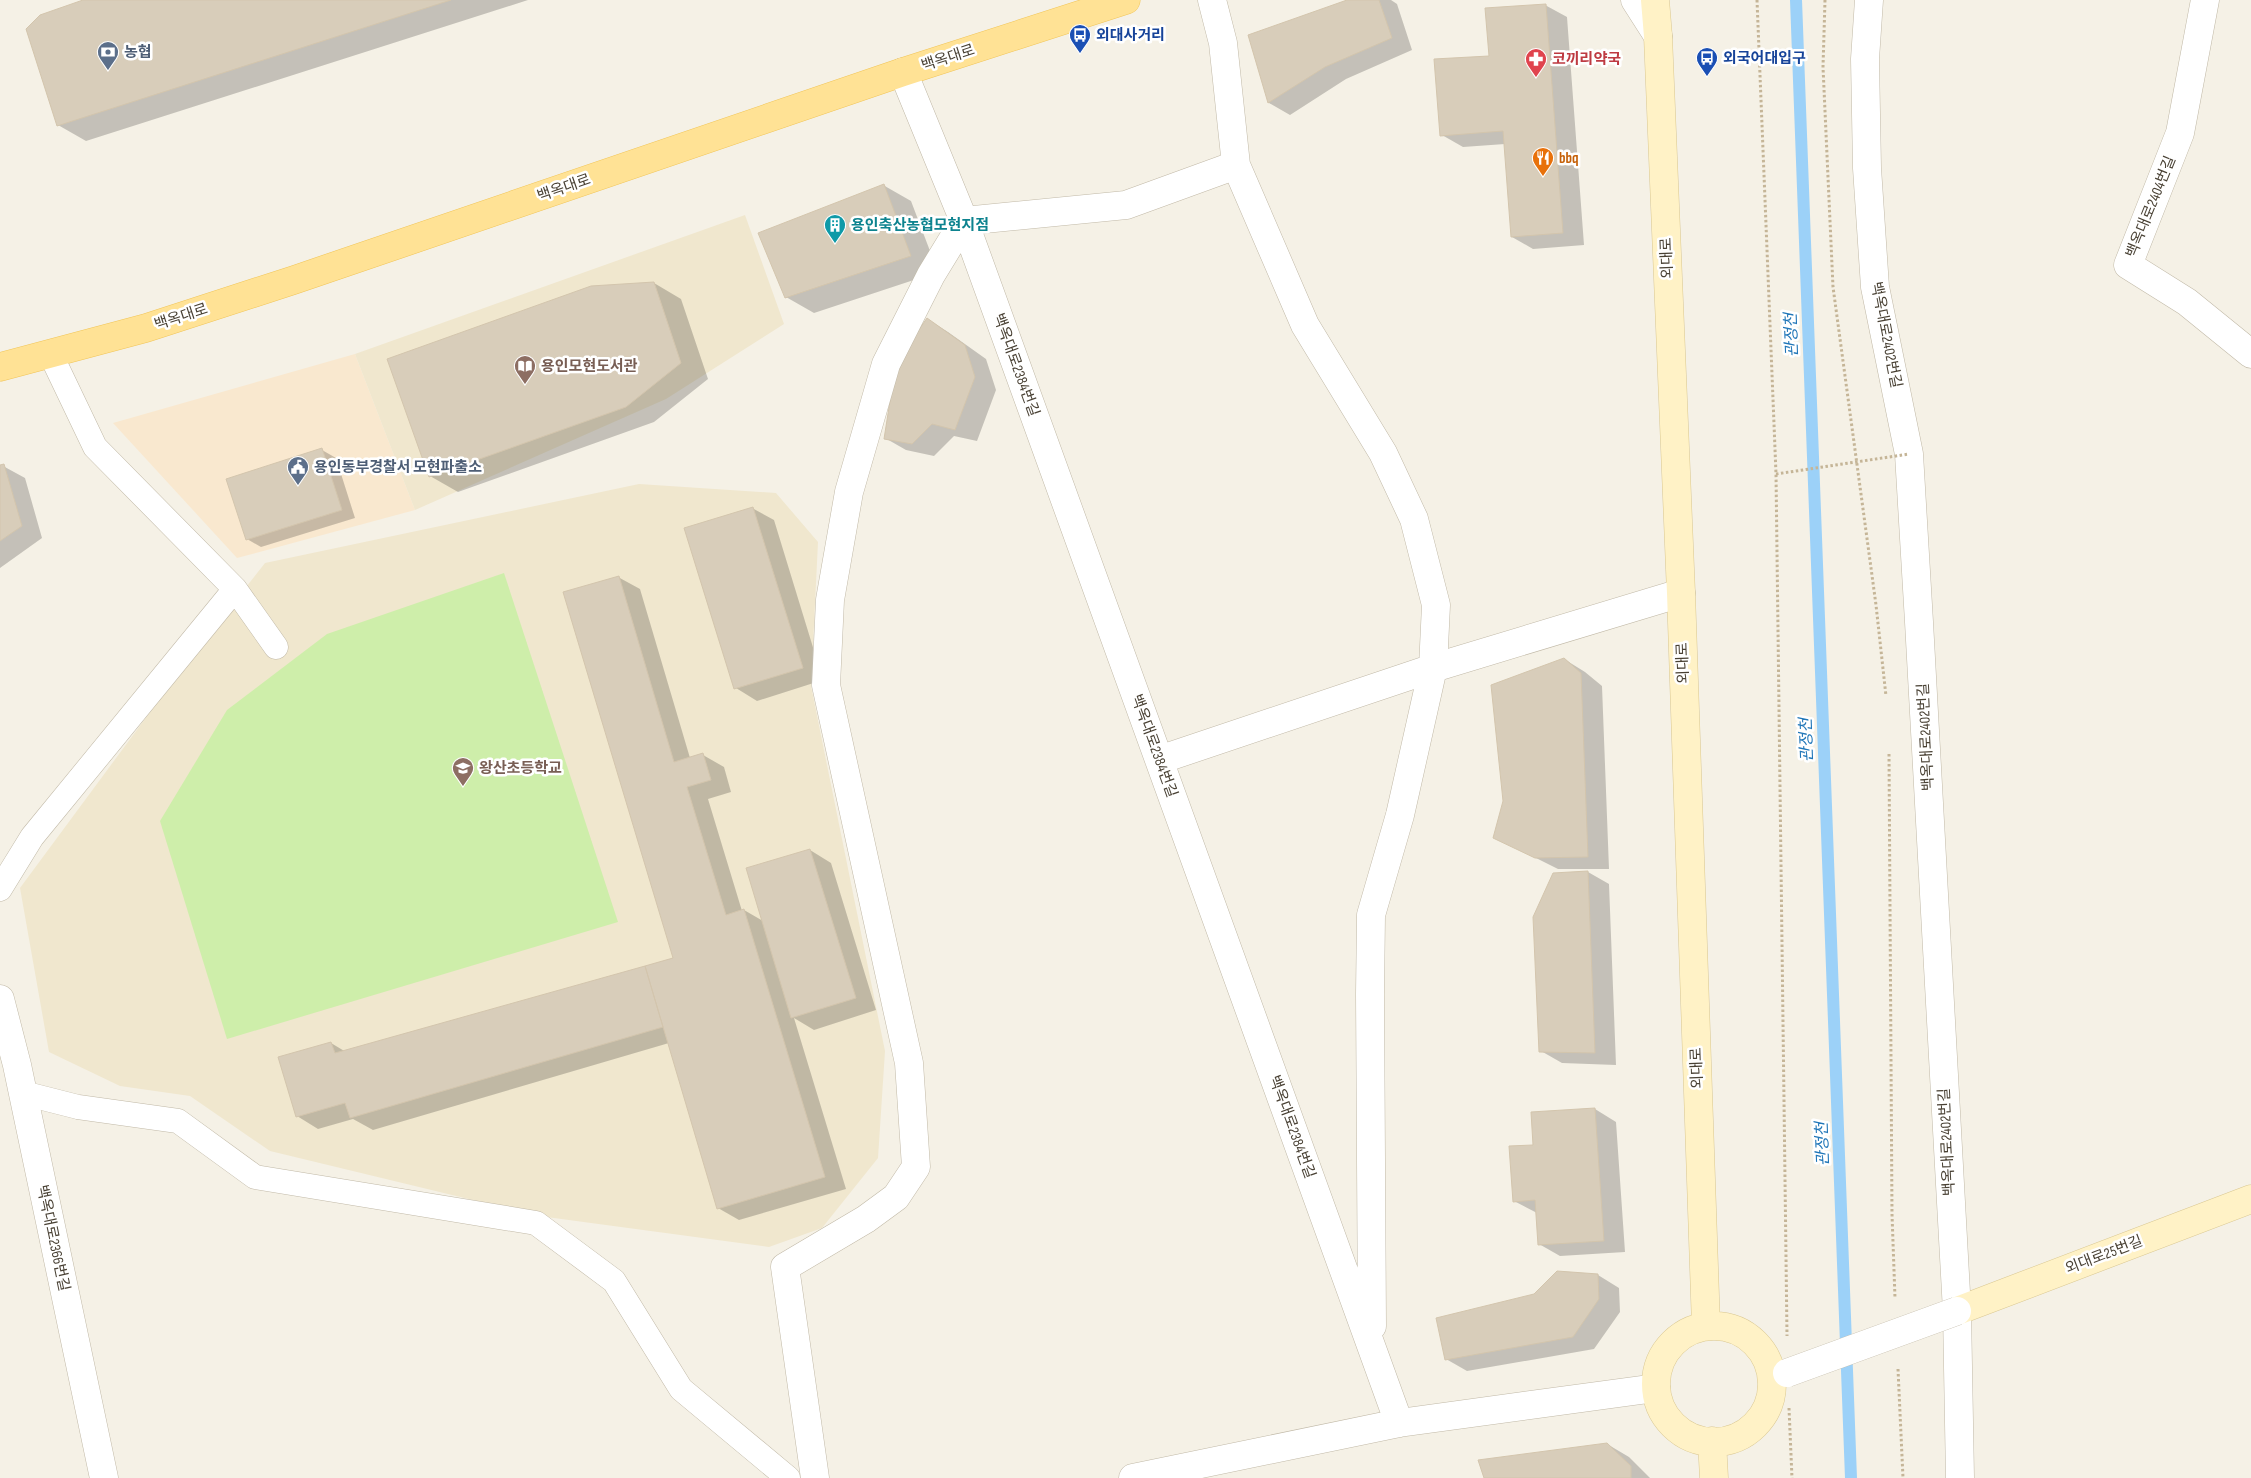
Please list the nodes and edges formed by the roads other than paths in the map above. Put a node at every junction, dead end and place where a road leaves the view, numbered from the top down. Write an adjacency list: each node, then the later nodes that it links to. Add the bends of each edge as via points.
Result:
1 (1126, 0): 8 (main road, 백옥대로)
2 (1212, 0): 9 (street, via 1223,43)
3 (1635, 0): 7 (street)
4 (1655, 0): 7 (street, 외대로)
5 (1869, 0): 24 (street, 백옥대로2402번길, via 1865,59 1867,158 1875,287 1909,454)
6 (2206, 0): 11 (street, 백옥대로2404번길, via 2180,133 2128,265 2188,302)
7 (1658, 36): 15 (street, 외대로)
8 (904, 72): 10 (street, 백옥대로2384번길); 12 (main road, 백옥대로, via 294,280)
9 (1236, 164): 10 (street, via 1126,205); 17 (street, via 1305,325 1384,453 1414,519 1436,606)
10 (964, 221): 18 (street, 백옥대로2384번길); 33 (street, via 931,275 886,364 849,492 830,600 826,685 909,1063 916,1167 896,1197 866,1219 785,1267)
11 (2251, 354)
12 (51, 355): 13 (main road, 백옥대로); 14 (lane, via 95,447)
13 (0, 367)
14 (234, 589): 16 (lane); 19 (lane, via 32,837)
15 (1681, 593): 17 (street); 25 (street, 외대로)
16 (276, 647)
17 (1432, 668): 18 (street); 26 (street, via 1400,815 1371,915)
18 (1159, 760): 26 (street, 백옥대로2384번길)
19 (0, 889)
20 (0, 999): 21 (street, 백옥대로2366번길)
21 (8, 1067): 22 (street, 백옥대로2366번길)
22 (23, 1094): 31 (street, 백옥대로2366번길); 32 (lane, via 78,1107 178,1121 255,1177 536,1222 614,1281 681,1389)
23 (2251, 1199): 24 (street, 외대로25번길)
24 (1957, 1311): 27 (street, bridge); 36 (street, 백옥대로2402번길)
25 (1706, 1326): 27 (street, via 1731,1328 1747,1336); 28 (street, via 1680,1336 1667,1349 1658,1365)
26 (1372, 1346): 29 (street, 백옥대로2384번길)
27 (1779, 1374): 30 (street, via 1769,1405 1758,1423 1742,1435 1723,1442)
28 (1656, 1388): 29 (street); 30 (street, via 1659,1403 1669,1420 1684,1434)
29 (1399, 1423): 34 (street)
30 (1712, 1441): 35 (street)
31 (104, 1478)
32 (788, 1478)
33 (815, 1478)
34 (1134, 1478)
35 (1714, 1478)
36 (1960, 1478)

